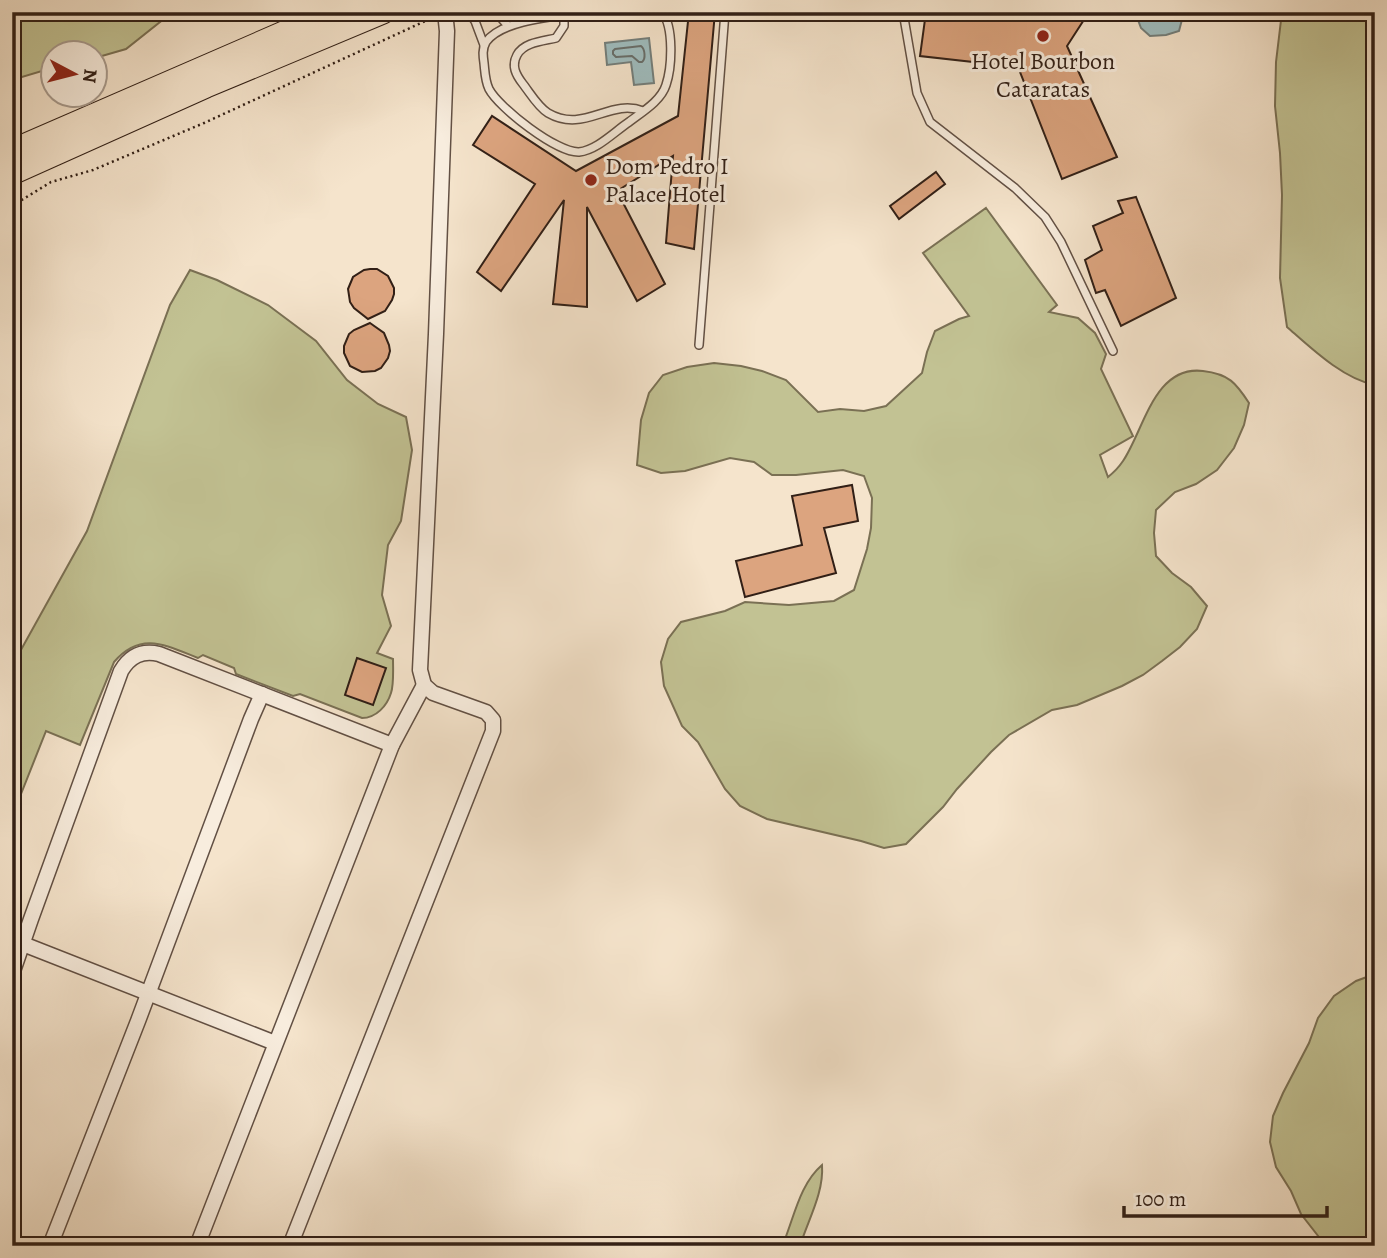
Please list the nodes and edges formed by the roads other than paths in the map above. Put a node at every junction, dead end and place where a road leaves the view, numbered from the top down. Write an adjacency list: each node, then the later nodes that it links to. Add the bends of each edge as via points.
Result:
1 (332, 12): 14 (main road)
2 (383, 12): 15 (main road)
3 (468, 12): 12 (lane)
4 (496, 12): 11 (lane)
5 (586, 12): 9 (lane)
6 (662, 12): 13 (lane, via 669,24 667,82 658,99)
7 (725, 12): 16 (lane)
8 (903, 12): 17 (lane, via 918,93 930,122 1045,217)
9 (564, 15): 11 (lane); 13 (lane, via 564,26 556,38 527,46 515,62 515,74 546,112 579,120 619,108)
10 (445, 16): 18 (street, via 420,654)
11 (508, 26): 12 (lane)
12 (484, 45): 13 (lane, via 487,83 494,96 507,111 561,148 573,152 591,149)
13 (643, 111)
14 (12, 151)
15 (12, 173)
16 (699, 345)
17 (1113, 351)
18 (424, 685): 20 (street); 27 (street, via 433,693 486,712 493,720 493,731)
19 (262, 694): 20 (street); 21 (street, via 159,654 144,653 130,659 121,671); 23 (street)
20 (392, 745): 24 (street)
21 (23, 944): 22 (street); 23 (street)
22 (12, 974)
23 (149, 993): 24 (street); 25 (street)
24 (275, 1042): 26 (street)
25 (50, 1246)
26 (197, 1246)
27 (290, 1246)

